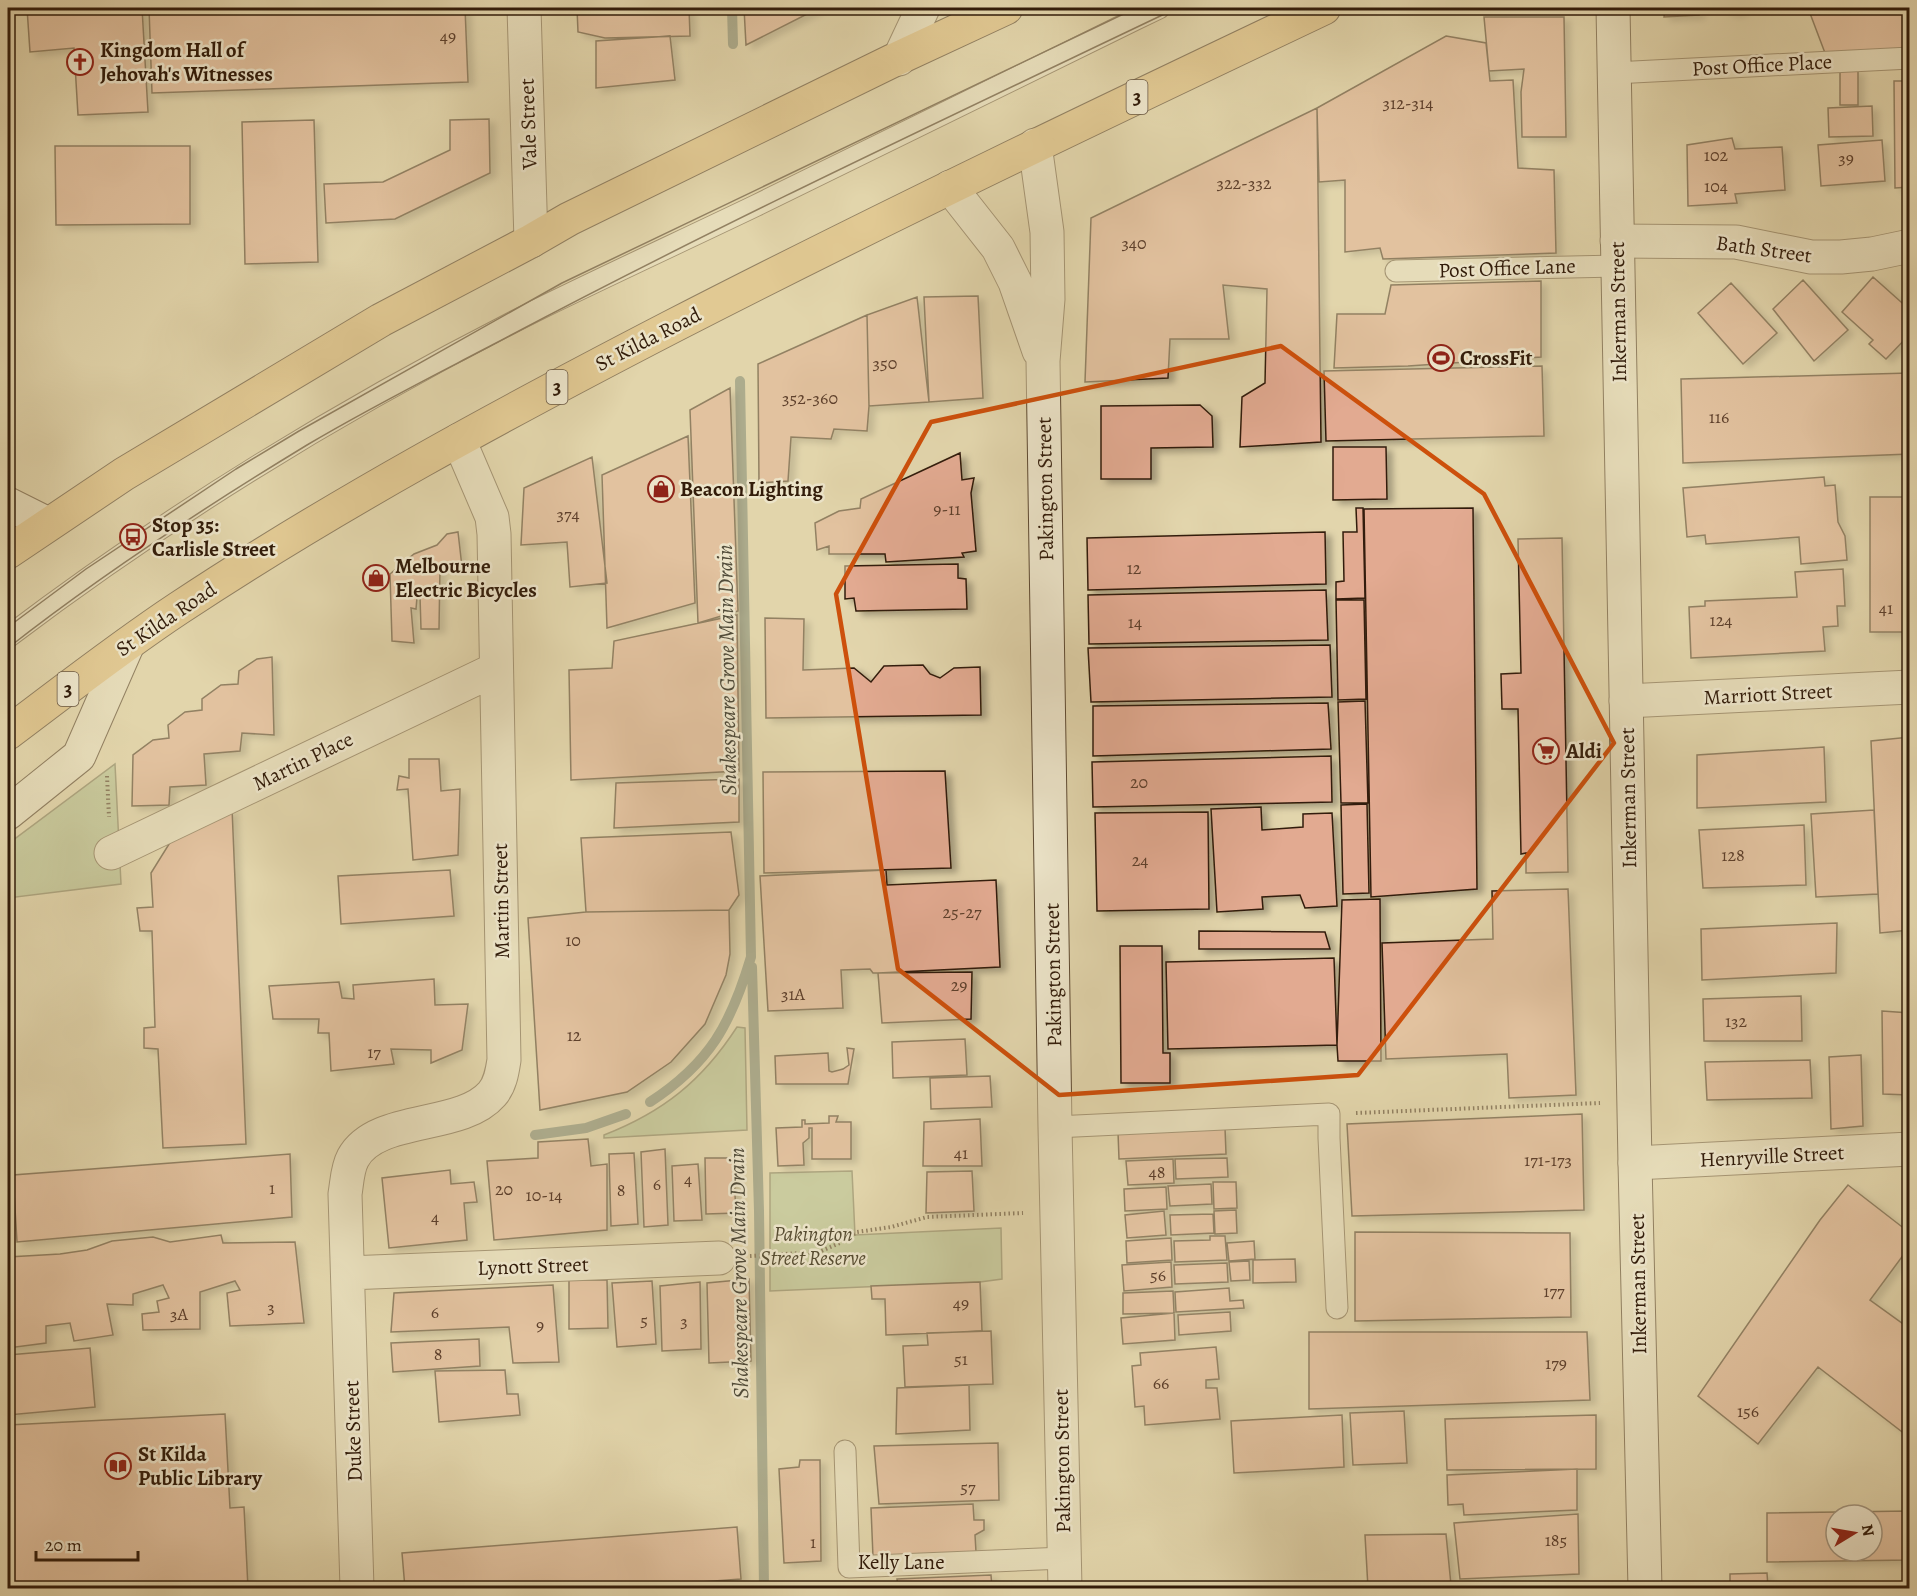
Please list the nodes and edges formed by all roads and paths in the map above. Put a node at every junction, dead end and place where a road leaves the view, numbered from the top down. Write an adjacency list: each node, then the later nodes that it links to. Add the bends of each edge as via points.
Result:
1 (524, 8): 12 (street, Vale Street)
2 (922, 8): 8 (street)
3 (1006, 8): 8 (highway)
4 (1159, 8): 21 (lane, via 534,312 392,388 174,518)
5 (1324, 8): 10 (highway, St Kilda Road / 3)
6 (1613, 8): 9 (street, Inkerman Street)
7 (1910, 58): 9 (lane, Post Office Place)
8 (899, 59): 12 (highway)
9 (1614, 73): 14 (street, Inkerman Street)
10 (1035, 145): 11 (highway, St Kilda Road / 3); 16 (street, Pakington Street, via 1047,232 1048,299)
11 (950, 187): 16 (street, Pakington Street, via 998,248 1015,282); 17 (highway, St Kilda Road / 3, via 727,298)
12 (531, 241): 19 (highway, via 381,320 124,474)
13 (1910, 246): 14 (street, Bath Street, via 1841,257 1811,257 1736,242)
14 (1617, 253): 15 (lane, Post Office Lane); 25 (street, Inkerman Street)
15 (1396, 272)
16 (1043, 361): 32 (street, Pakington Street)
17 (459, 440): 22 (highway, St Kilda Road / 3, via 278,544); 23 (street, Martin Street, via 492,517)
18 (8, 504): 19 (street)
19 (48, 525): 20 (highway)
20 (8, 552)
21 (8, 637)
22 (128, 644): 26 (highway, St Kilda Road / 3); 28 (street, via 79,756)
23 (496, 669): 29 (street, Martin Place); 37 (street, Martin Street, via 504,1060 501,1079 491,1095 462,1112 379,1135 364,1144 352,1159 345,1194)
24 (1910, 687): 25 (street, Marriott Street)
25 (1626, 702): 30 (street, Inkerman Street)
26 (8, 733)
27 (107, 767): 29 (path)
28 (8, 813)
29 (111, 853)
30 (1634, 1102): 31 (path); 34 (street, Inkerman Street)
31 (1329, 1114): 32 (lane); 38 (lane)
32 (1055, 1127): 35 (street, Pakington Street)
33 (1910, 1149): 34 (street, Henryville Street)
34 (1635, 1162): 42 (street, Inkerman Street)
35 (1057, 1212): 36 (path, via 927,1217 856,1232 819,1252); 40 (street, Pakington Street)
36 (730, 1257): 37 (street, Lynott Street)
37 (348, 1273): 41 (street, Duke Street)
38 (1338, 1308)
39 (845, 1451): 40 (lane, Kelly Lane, via 849,1567)
40 (1065, 1573)
41 (357, 1588)
42 (1645, 1588)

